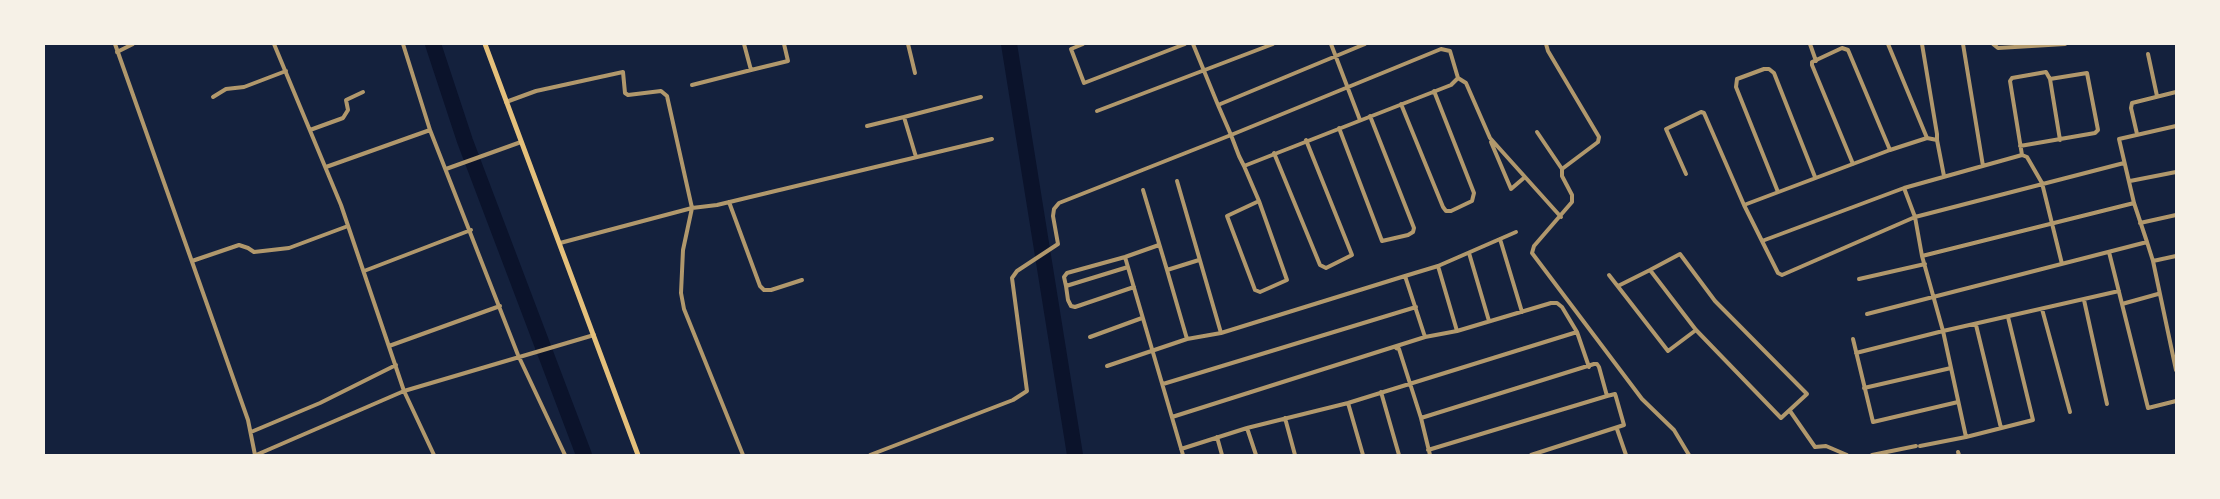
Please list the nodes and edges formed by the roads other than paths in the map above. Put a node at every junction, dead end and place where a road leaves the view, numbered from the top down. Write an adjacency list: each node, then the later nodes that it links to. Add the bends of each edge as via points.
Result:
1 (115, 44): 23 (street)
2 (133, 44): 23 (street)
3 (274, 44): 29 (street)
4 (403, 44): 52 (street)
5 (485, 44): 41 (main road)
6 (744, 44): 27 (street)
7 (784, 44): 27 (street, via 788,61)
8 (908, 44): 30 (street)
9 (1083, 44): 10 (street, via 1071,49 1084,83)
10 (1185, 44)
11 (1193, 44): 28 (street)
12 (1273, 44): 28 (street)
13 (1331, 44): 25 (street)
14 (1365, 44): 25 (street)
15 (1546, 44): 74 (street, via 1600,138)
16 (1810, 44): 26 (street)
17 (1888, 44): 58 (street)
18 (1922, 44): 60 (street)
19 (1962, 44): 71 (street)
20 (1993, 44): 21 (street, via 1998,48)
21 (2029, 44): 22 (street)
22 (2065, 44)
23 (117, 52): 110 (street)
24 (2148, 54): 38 (street)
25 (1336, 56): 34 (street); 43 (street)
26 (1816, 60): 64 (street, via 1842,48 1848,50); 69 (street, via 1812,65)
27 (750, 70): 33 (street)
28 (1204, 70): 43 (street); 44 (street)
29 (286, 71): 39 (street, via 244,87 226,89); 51 (street)
30 (915, 73)
31 (1458, 78): 34 (street, via 1450,51 1441,49); 35 (street, via 1451,85); 57 (street, via 1466,82)
32 (2050, 79): 61 (street); 61 (street, via 2087,73 2098,130); 63 (street, via 2046,72 2010,81)
33 (692, 85)
34 (1349, 87): 47 (street); 55 (street)
35 (1434, 91): 42 (street); 42 (street, via 1474,193 1472,201 1451,211 1443,207)
36 (363, 92): 51 (street, via 346,100 346,116)
37 (2176, 92): 38 (street)
38 (2157, 96): 54 (street, via 2134,101 2131,105)
39 (213, 97)
40 (981, 97): 46 (street)
41 (506, 102): 62 (main road); 90 (street, via 536,91 623,72 625,93 628,95 665,93)
42 (1401, 104): 45 (street)
43 (1218, 105): 55 (street)
44 (1096, 111)
45 (1370, 116): 47 (street); 50 (street, via 1414,228 1408,235 1382,241)
46 (904, 117): 48 (street); 67 (street)
47 (1360, 120): 50 (street)
48 (868, 126)
49 (2176, 126): 54 (street)
50 (1339, 128): 59 (street)
51 (310, 130): 72 (street)
52 (430, 130): 72 (street); 73 (street)
53 (1537, 132): 74 (street)
54 (2137, 134): 68 (street, via 2119,139)
55 (1231, 135): 70 (street); 188 (street, via 1059,203 1054,209 1056,246 1017,271 1012,278 1027,391 1013,400)
56 (992, 138): 67 (street)
57 (1490, 138): 78 (street); 78 (street, via 1511,189)
58 (1927, 138): 60 (street); 64 (street)
59 (1306, 140): 65 (street); 65 (street, via 1352,255 1326,268 1320,265)
60 (1937, 140): 77 (street)
61 (2060, 140): 63 (street)
62 (521, 142): 73 (street); 102 (main road)
63 (2020, 146): 66 (street)
64 (1890, 150): 69 (street)
65 (1274, 153): 70 (street)
66 (2022, 155): 71 (street); 82 (street, via 2027,157)
67 (916, 157): 87 (street)
68 (2124, 163): 81 (street); 82 (street)
69 (1852, 164): 79 (street)
70 (1244, 166): 86 (street)
71 (1983, 166): 77 (street)
72 (326, 167): 96 (street)
73 (446, 169): 97 (street)
74 (1562, 169): 92 (street, via 1573,199)
75 (2176, 172): 81 (street)
76 (1686, 174): 89 (street, via 1666,128 1701,112)
77 (1944, 176): 83 (street)
78 (1525, 177): 92 (street)
79 (1815, 177): 85 (street); 85 (street, via 1774,73 1764,69 1737,79 1736,87)
80 (1177, 181): 109 (street)
81 (2130, 181): 88 (street)
82 (2042, 183): 93 (street); 95 (street)
83 (1904, 188): 93 (street); 100 (street)
84 (1143, 190): 103 (street)
85 (1778, 192): 89 (street)
86 (1259, 201): 86 (street, via 1287,280 1260,292 1256,290 1227,216)
87 (729, 202): 90 (street); 122 (street, via 760,286 771,290)
88 (2134, 203): 94 (street); 95 (street)
89 (1744, 205): 100 (street)
90 (692, 208): 102 (street); 187 (street, via 683,250 681,292 684,309)
91 (2176, 215): 94 (street)
92 (1561, 217): 197 (street, via 1534,246 1533,256 1642,399 1674,430)
93 (1915, 217): 100 (street, via 1782,275); 106 (street)
94 (2140, 223): 101 (street)
95 (2053, 224): 106 (street); 113 (street)
96 (348, 226): 110 (street, via 290,248 254,252 239,245); 118 (street)
97 (471, 230): 118 (street); 131 (street)
98 (1516, 232): 99 (street)
99 (1500, 238): 105 (street); 134 (street)
100 (1762, 241)
101 (2147, 242): 104 (street); 111 (street)
102 (560, 243): 145 (main road)
103 (1159, 245): 108 (street); 116 (street)
104 (2109, 252): 113 (street); 126 (street)
105 (1470, 253): 114 (street); 138 (street)
106 (1922, 256): 112 (street)
107 (2176, 256): 111 (street)
108 (1125, 257): 115 (street); 123 (street, via 1067,273 1064,277)
109 (1199, 260): 116 (street); 144 (street)
110 (192, 261): 178 (street)
111 (2153, 261): 127 (street)
112 (1924, 264): 121 (street); 128 (street)
113 (2062, 264): 128 (street)
114 (1438, 266): 120 (street); 141 (street)
115 (1128, 267): 123 (street); 125 (street)
116 (1167, 270): 148 (street)
117 (1650, 270): 124 (street); 140 (street); 170 (street, via 1680,254 1715,301 1807,394)
118 (364, 271): 150 (street)
119 (1609, 275): 124 (street)
120 (1406, 276): 132 (street); 144 (street)
121 (1859, 279)
122 (802, 280)
123 (1066, 286): 125 (street, via 1071,306)
124 (1618, 286): 140 (street, via 1668,351)
125 (1134, 288): 137 (street)
126 (2119, 291): 129 (street); 130 (street)
127 (2158, 294): 130 (street); 159 (street)
128 (1933, 297): 135 (street); 142 (street)
129 (2084, 300): 133 (street); 169 (street)
130 (2122, 304): 166 (street, via 2148,408)
131 (500, 306): 150 (street); 154 (street)
132 (1416, 307): 147 (street); 160 (street)
133 (2042, 309): 136 (street); 171 (street)
134 (1522, 312): 138 (street); 143 (street, via 1557,303)
135 (1867, 314)
136 (2008, 317): 139 (street); 176 (street, via 2033,420)
137 (1142, 318): 146 (street); 152 (street)
138 (1489, 321): 141 (street)
139 (1976, 325): 142 (street); 176 (street)
140 (1696, 330): 170 (street, via 1781,418)
141 (1457, 331): 147 (street)
142 (1943, 331): 153 (street); 158 (street)
143 (1578, 332): 157 (street); 161 (street)
144 (1221, 333): 148 (street)
145 (594, 334): 154 (street); 186 (main road)
146 (1090, 337)
147 (1425, 337): 151 (street)
148 (1187, 339): 152 (street)
149 (1852, 339): 153 (street)
150 (388, 346): 155 (street)
151 (1396, 348): 161 (street); 172 (street)
152 (1151, 350): 156 (street); 160 (street)
153 (1856, 353): 162 (street)
154 (518, 355): 163 (street); 185 (street)
155 (396, 365): 163 (street); 178 (street, via 320,403)
156 (1107, 366)
157 (1589, 367): 165 (street, via 1597,364); 174 (street)
158 (1951, 368): 162 (street); 167 (street)
159 (2176, 370)
160 (1163, 384): 172 (street)
161 (1410, 384): 164 (street); 174 (street)
162 (1864, 388): 167 (street, via 1872,422)
163 (404, 391): 183 (street); 184 (street)
164 (1381, 392): 168 (street); 194 (street)
165 (1607, 396): 177 (street, via 1616,396 1624,419 1624,425); 182 (street)
166 (2176, 401)
167 (1958, 402): 180 (street)
168 (1348, 404): 173 (street); 193 (street)
169 (2107, 404)
170 (1790, 411): 198 (street, via 1815,447 1826,446)
171 (2070, 412)
172 (1172, 417): 181 (street)
173 (1285, 418): 175 (street); 192 (street)
174 (1421, 418): 182 (street)
175 (1248, 428): 179 (street); 191 (street)
176 (2001, 428): 180 (street)
177 (1617, 429): 195 (street); 196 (street)
178 (251, 432): 183 (street)
179 (1217, 437): 181 (street); 190 (street)
180 (1966, 437): 199 (street)
181 (1181, 449): 189 (street)
182 (1428, 454)
183 (256, 455)
184 (434, 455)
185 (565, 455)
186 (638, 455)
187 (743, 455)
188 (870, 455)
189 (1183, 455)
190 (1222, 455)
191 (1256, 455)
192 (1295, 455)
193 (1363, 455)
194 (1399, 455)
195 (1531, 455)
196 (1626, 455)
197 (1689, 455)
198 (1847, 455)
199 (1872, 455)

